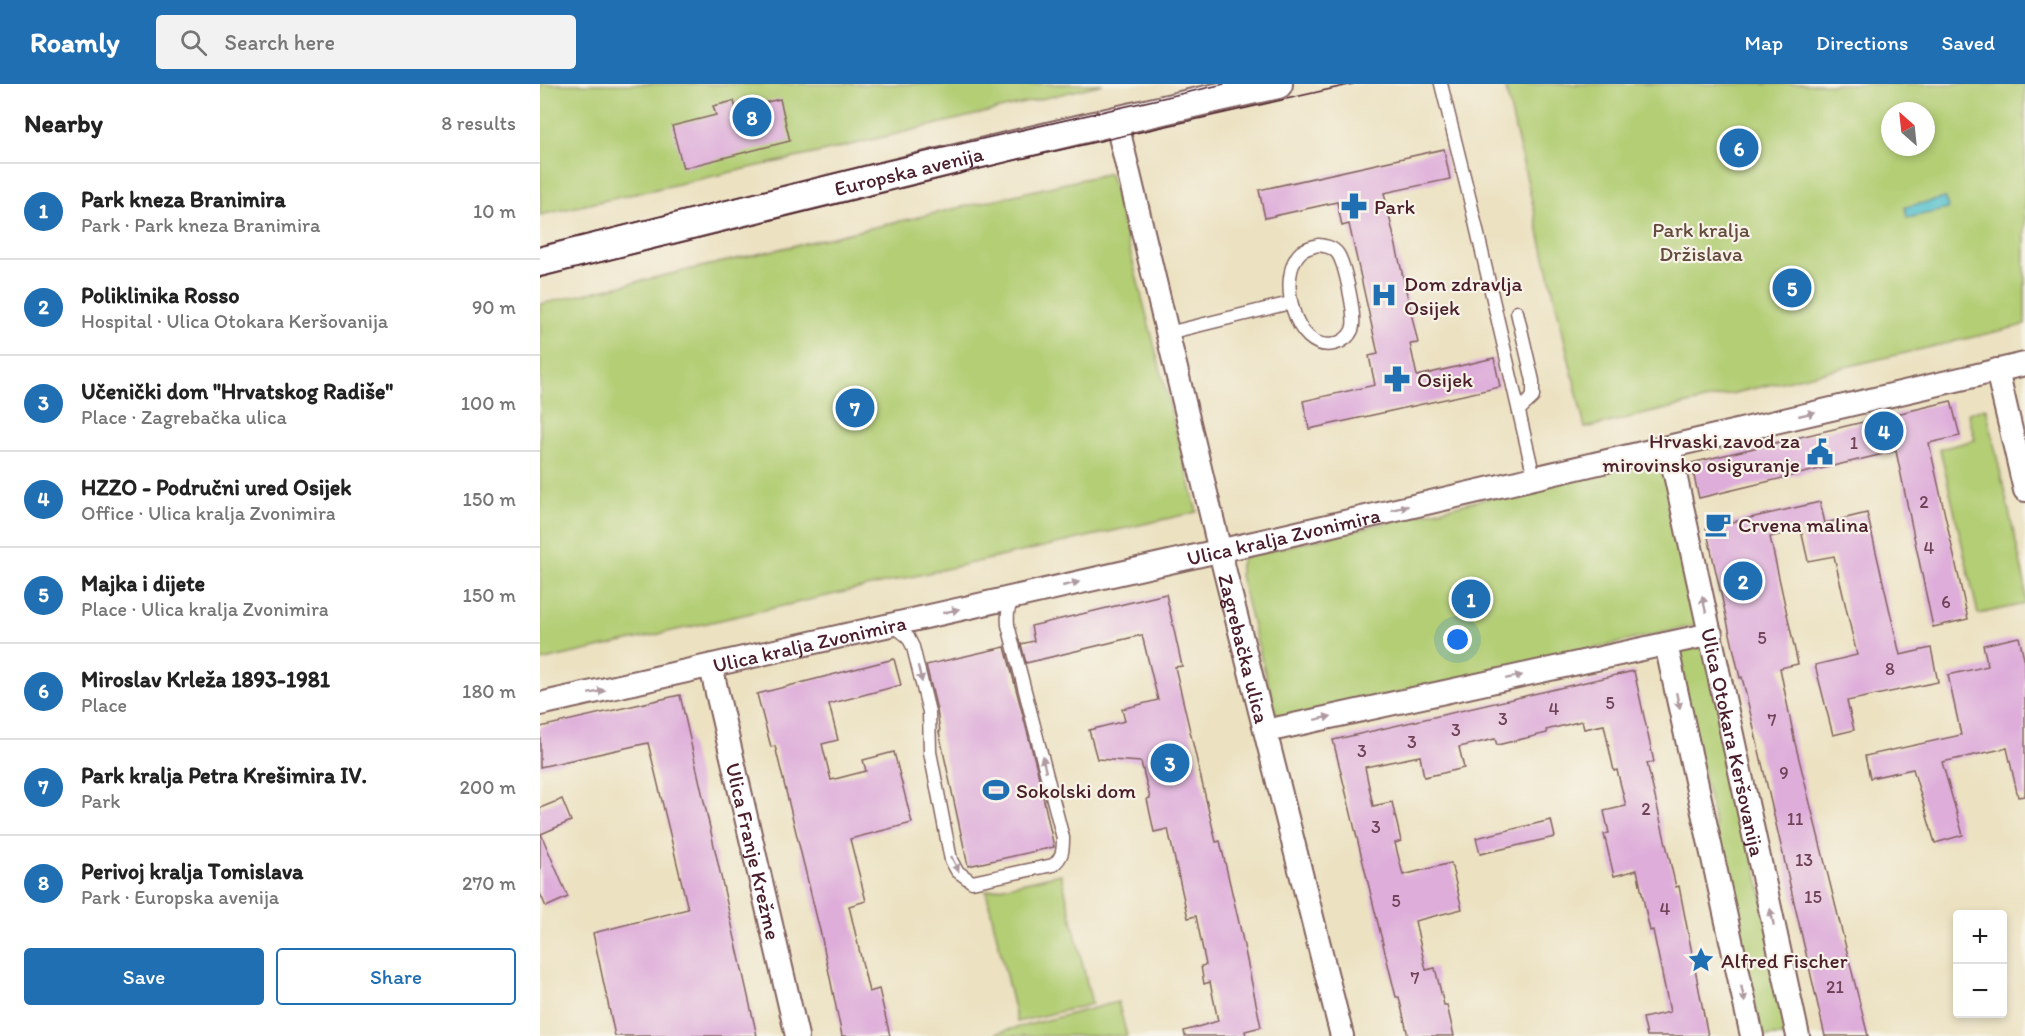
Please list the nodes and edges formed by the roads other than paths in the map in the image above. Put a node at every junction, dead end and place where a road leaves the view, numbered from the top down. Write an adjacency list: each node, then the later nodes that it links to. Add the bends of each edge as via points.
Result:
1 (1278, 84): 3 (street, Europska avenija)
2 (1441, 84): 10 (lane)
3 (1116, 120): 4 (street, Europska avenija); 7 (street, Zagrebačka ulica)
4 (540, 262)
5 (1290, 303): 5 (lane, via 1306,334 1324,345 1345,339 1353,329 1354,316 1342,264 1329,246 1308,248 1296,259); 7 (lane)
6 (1517, 312): 10 (lane, via 1533,381 1533,397)
7 (1168, 333): 14 (street, Zagrebačka ulica)
8 (2025, 364): 9 (street, Ulica kralja Zvonimira)
9 (1997, 370): 11 (street, Ulica kralja Zvonimira, one-way to 9); 13 (street)
10 (1519, 411): 12 (lane)
11 (1669, 447): 12 (street, Ulica kralja Zvonimira); 17 (street, Ulica Otokara Keršovanija, one-way to 11)
12 (1534, 477): 14 (street, Ulica kralja Zvonimira, one-way to 12)
13 (2025, 490)
14 (1220, 550): 15 (street, Ulica kralja Zvonimira, one-way to 14); 21 (street, Zagrebačka ulica)
15 (1014, 597): 16 (street, Ulica kralja Zvonimira, one-way to 15); 16 (lane, one-way to 15, via 908,637 913,647 929,712 930,752 949,850 957,872 972,882 1053,865 1063,850 1063,838 1008,625 1007,613)
16 (892, 625): 19 (street, Ulica kralja Zvonimira)
17 (1711, 634): 18 (street); 25 (street, Ulica Otokara Keršovanija, one-way to 17)
18 (1666, 644): 21 (street, one-way to 18); 24 (street, one-way to 24)
19 (711, 667): 20 (street, Ulica kralja Zvonimira, one-way to 19); 22 (street, Ulica Franje Krežme)
20 (540, 704)
21 (1266, 731): 23 (street, Zagrebačka ulica)
22 (797, 1036)
23 (1342, 1036)
24 (1752, 1036)
25 (1798, 1036)

